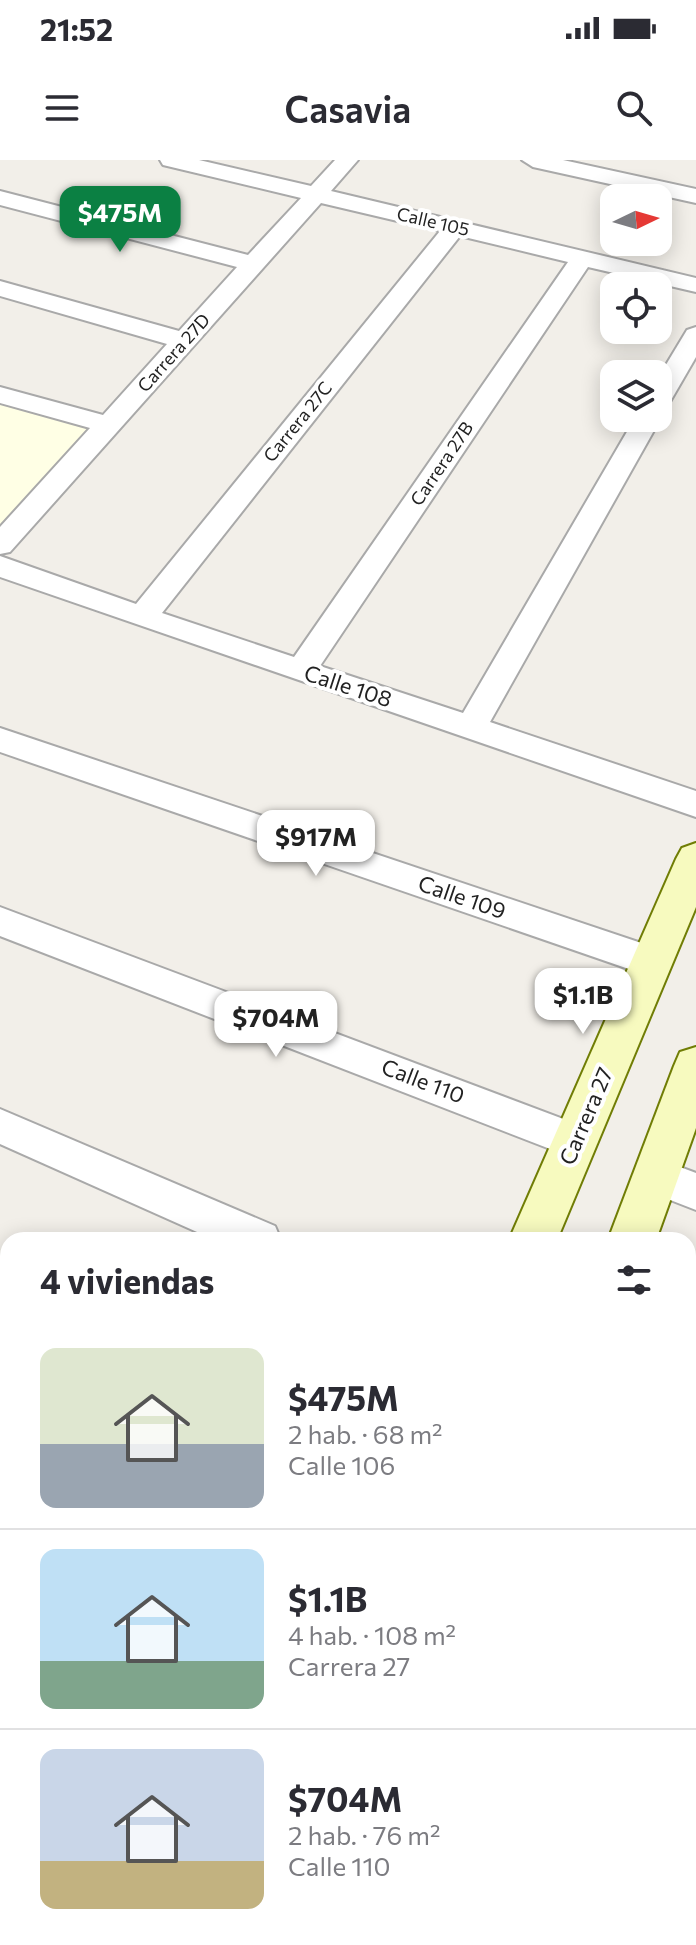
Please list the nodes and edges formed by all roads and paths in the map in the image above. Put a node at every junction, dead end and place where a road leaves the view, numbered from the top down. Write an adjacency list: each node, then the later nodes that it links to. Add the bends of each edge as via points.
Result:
1 (171, 160): 6 (street, Calle 105)
2 (347, 160): 6 (street, Carrera 27D)
3 (533, 160): 5 (street)
4 (649, 160): 5 (street)
5 (632, 182): 7 (street)
6 (317, 195): 9 (street, Calle 105); 11 (street, Carrera 27D)
7 (696, 196)
8 (0, 198): 11 (street)
9 (455, 227): 10 (street, Calle 105); 22 (street, Carrera 27C)
10 (582, 258): 12 (street, Calle 105); 23 (street, Carrera 27B)
11 (253, 264): 15 (street, Carrera 27D)
12 (696, 285)
13 (0, 288): 15 (street)
14 (696, 335): 16 (street)
15 (185, 341): 18 (street, Carrera 27D)
16 (672, 377)
17 (0, 395): 18 (street)
18 (110, 425): 20 (street, Carrera 27D)
19 (640, 432): 24 (street)
20 (0, 545)
21 (0, 566): 22 (street, Calle 108)
22 (142, 617): 23 (street, Calle 108)
23 (301, 670): 24 (street, Calle 108)
24 (472, 726): 26 (street, Calle 108)
25 (0, 740): 29 (street, Calle 109)
26 (696, 804)
27 (696, 859): 29 (main road, Carrera 27)
28 (0, 921): 32 (street, Calle 110)
29 (652, 962): 32 (main road, Carrera 27)
30 (696, 1066): 33 (main road)
31 (0, 1126): 34 (street)
32 (576, 1141): 35 (main road, Carrera 27)
33 (676, 1184): 36 (main road)
34 (242, 1232)
35 (536, 1232)
36 (638, 1232)

